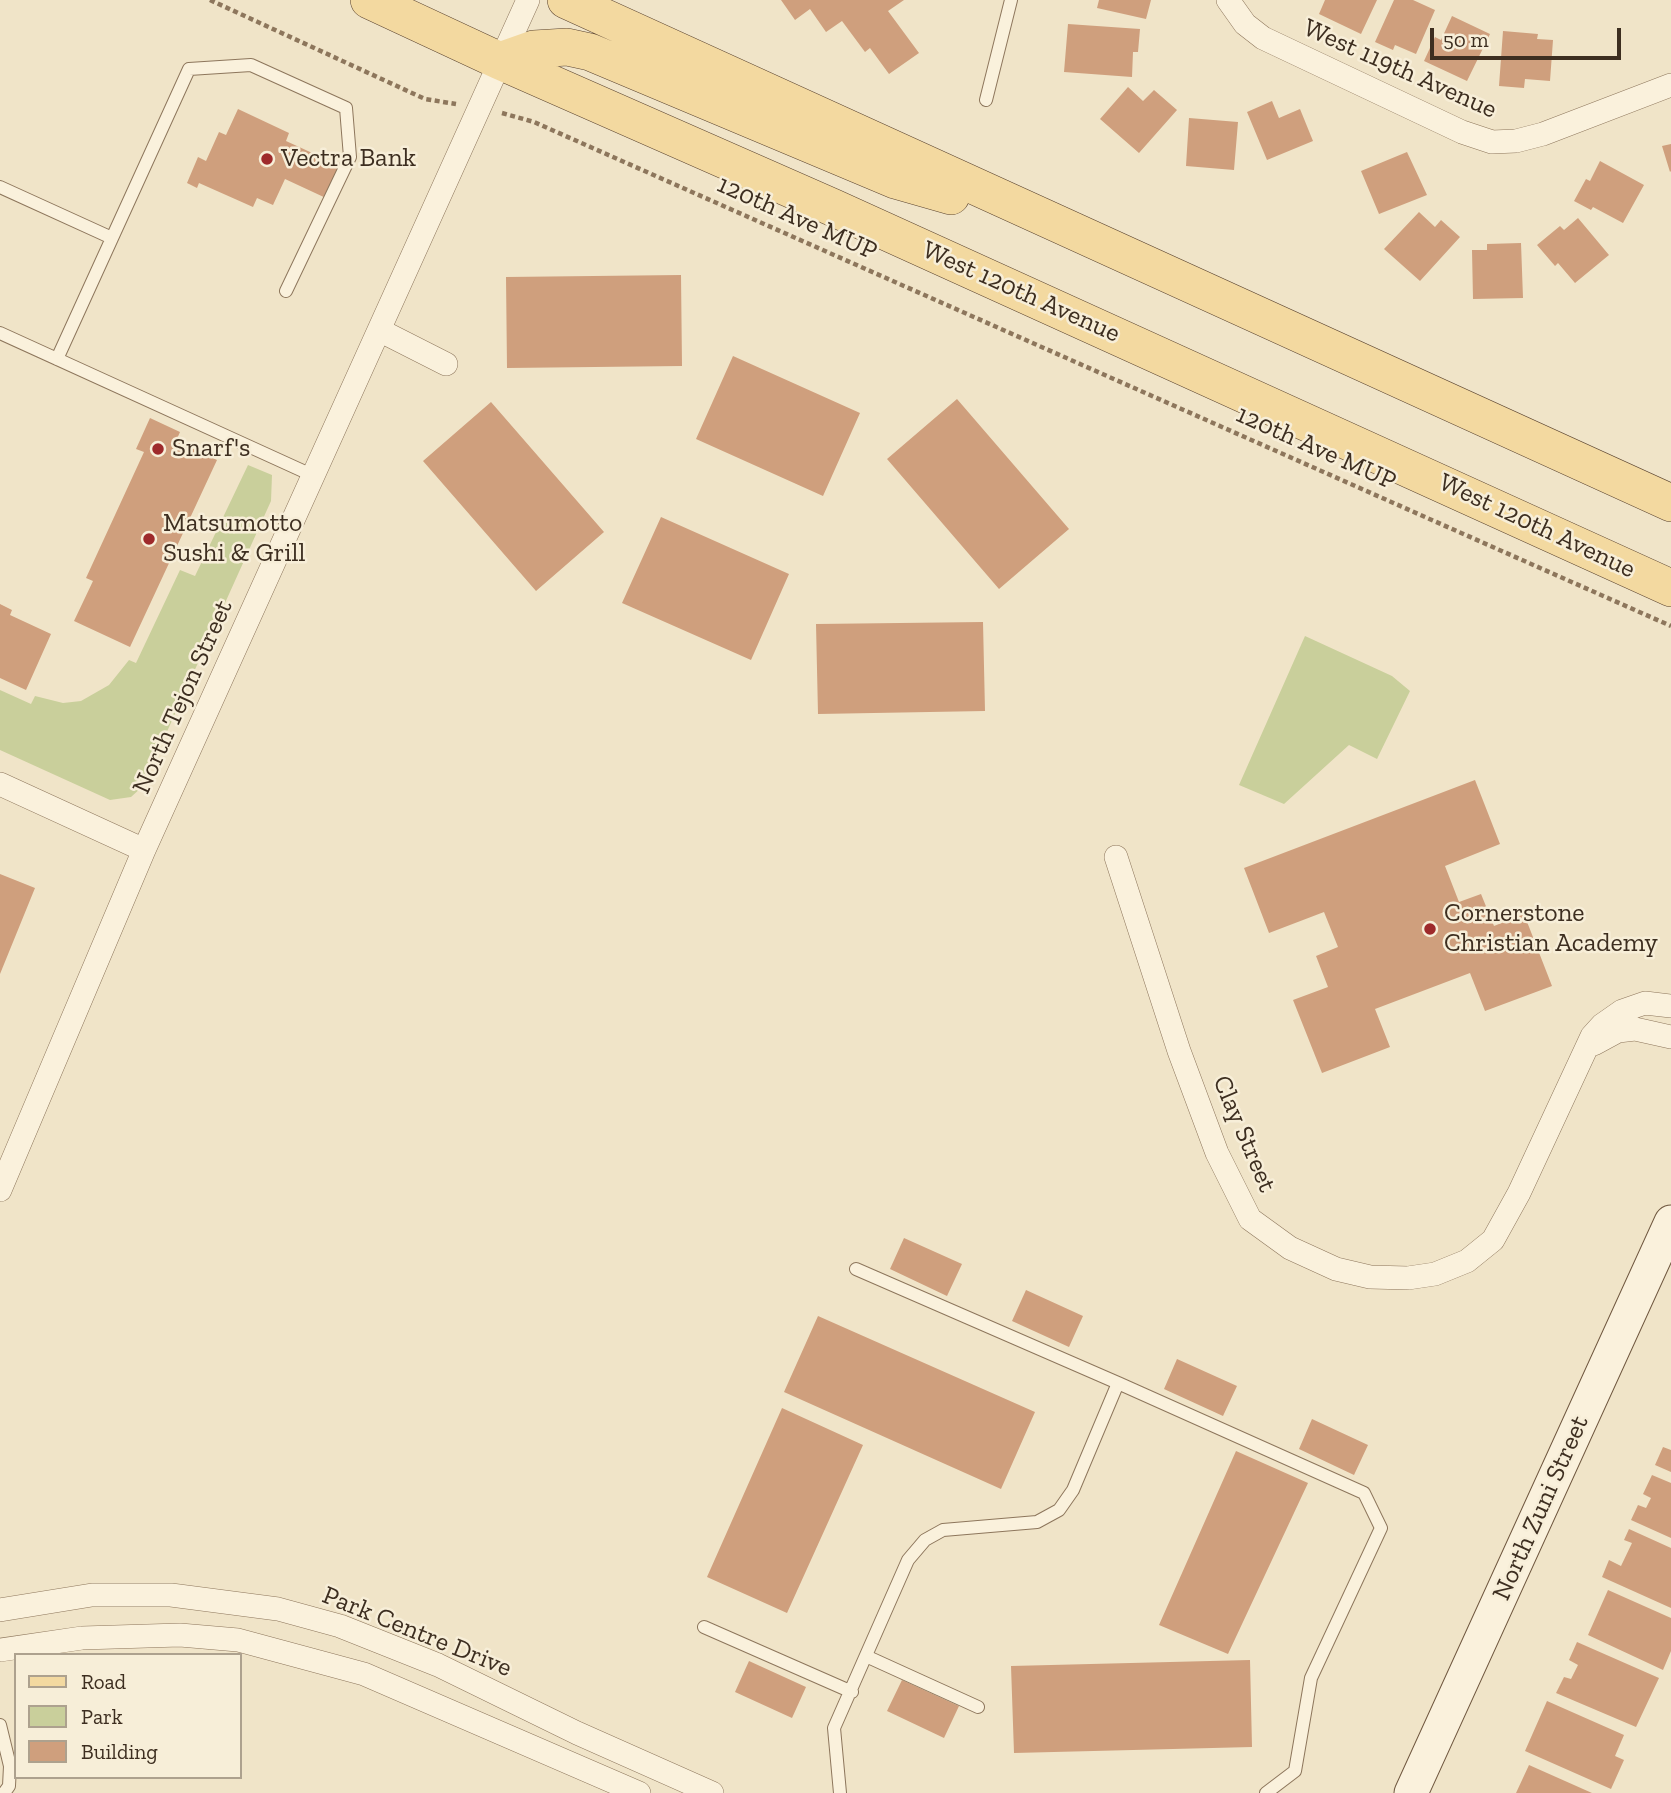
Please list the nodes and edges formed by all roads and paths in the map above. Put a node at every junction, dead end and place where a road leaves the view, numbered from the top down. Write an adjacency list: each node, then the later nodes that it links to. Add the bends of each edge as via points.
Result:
1 (210, 0): 10 (path, 120th Ave MUP, via 425,99)
2 (369, 0): 7 (main road, West 120th Avenue)
3 (528, 0): 7 (street, North Tejon Street)
4 (566, 0): 12 (main road)
5 (1011, 0): 9 (lane)
6 (1231, 6): 8 (street, West 119th Avenue, via 1263,38 1492,142 1543,134)
7 (500, 61): 10 (street, North Tejon Street); 12 (main road, via 534,49 567,47 590,52 895,180); 21 (main road, West 120th Avenue)
8 (1671, 85)
9 (986, 100)
10 (481, 107): 15 (street, North Tejon Street); 22 (path, 120th Ave MUP, via 534,122)
11 (0, 187): 13 (lane)
12 (1058, 226): 20 (main road)
13 (112, 238): 14 (lane, via 189,69 251,65 346,108 350,157); 17 (lane)
14 (286, 291)
15 (379, 330): 18 (street); 19 (street, North Tejon Street)
16 (0, 333): 17 (lane)
17 (57, 359): 19 (lane)
18 (446, 364)
19 (314, 476): 24 (street, North Tejon Street)
20 (1671, 503)
21 (1671, 588)
22 (1671, 626)
23 (0, 784): 24 (street)
24 (144, 850): 29 (street, North Tejon Street)
25 (1116, 857): 28 (street, Clay Street, via 1217,1153 1250,1219 1290,1248 1336,1269 1370,1277 1435,1274 1467,1261 1493,1240)
26 (1671, 1006): 28 (street, Clay Street, via 1645,1003 1622,1011 1602,1025)
27 (1671, 1037): 28 (street, via 1635,1029 1618,1031)
28 (1583, 1052)
29 (0, 1190)
30 (1671, 1222): 46 (street, North Zuni Street)
31 (856, 1269): 32 (lane)
32 (1118, 1383): 36 (lane, via 1073,1490 1059,1510 1037,1522 943,1530 925,1540 908,1560); 45 (lane, via 1364,1493 1381,1528 1311,1678 1294,1770)
33 (0, 1610): 43 (street, Park Centre Drive, via 92,1595 171,1595 278,1609 340,1626 438,1665)
34 (704, 1627): 37 (lane)
35 (0, 1650): 42 (street, via 82,1638 180,1635 238,1640 364,1674)
36 (867, 1657): 37 (lane); 38 (lane)
37 (852, 1692): 44 (lane, via 834,1728)
38 (978, 1707)
39 (0, 1725): 40 (lane)
40 (2, 1741): 41 (lane, via 10,1766)
41 (4, 1793)
42 (639, 1793)
43 (712, 1793)
44 (840, 1793)
45 (1266, 1793)
46 (1411, 1793)

